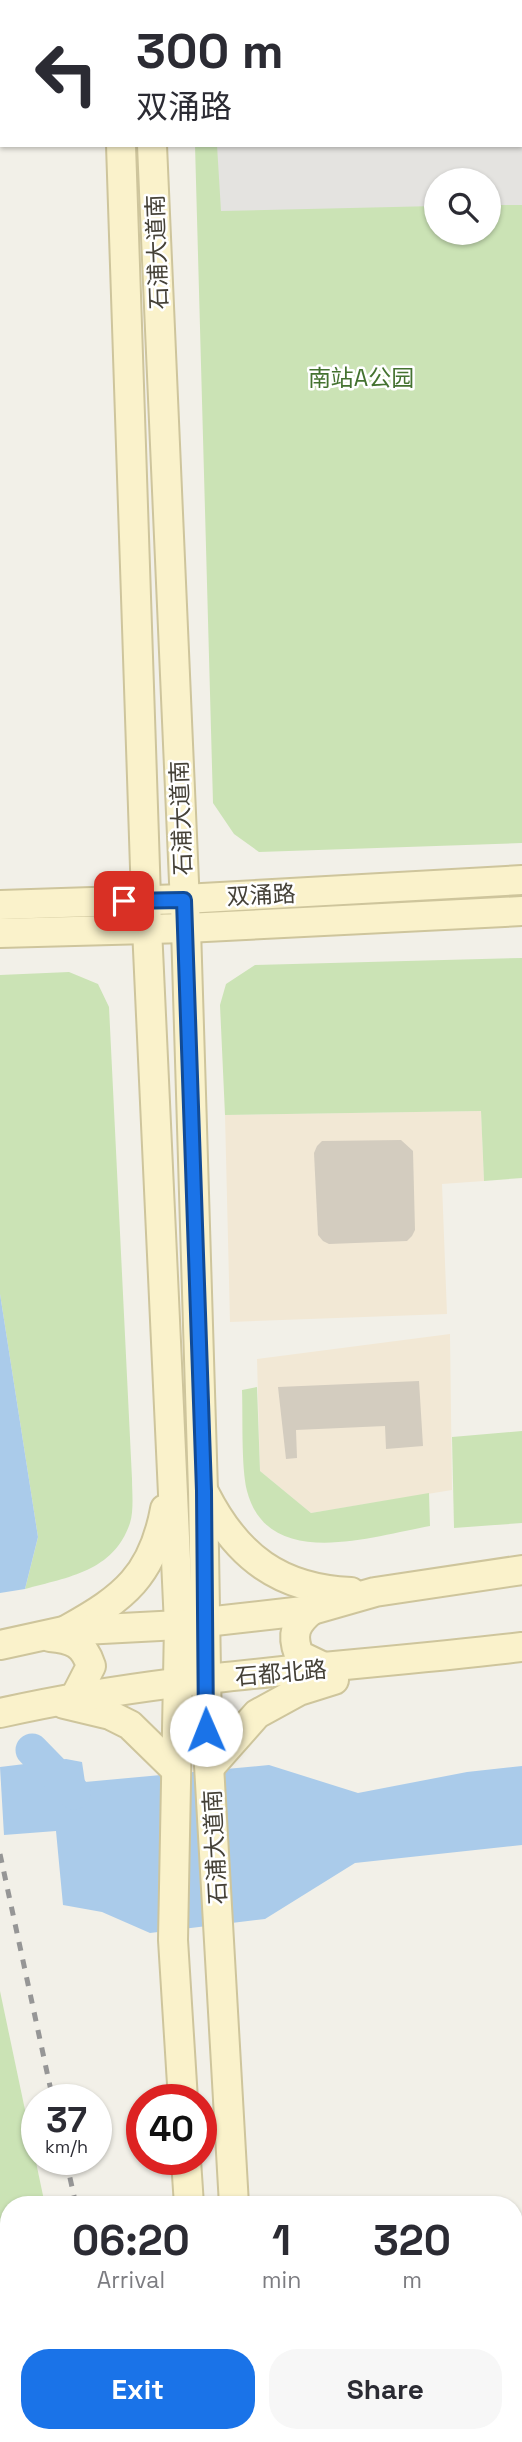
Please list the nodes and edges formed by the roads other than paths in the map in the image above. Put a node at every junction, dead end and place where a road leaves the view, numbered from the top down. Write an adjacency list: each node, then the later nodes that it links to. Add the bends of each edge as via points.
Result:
1 (121, 147): 4 (street, 石浦大道南)
2 (152, 147): 5 (street, 石浦大道南)
3 (522, 880): 5 (street, 双涌路)
4 (148, 900): 5 (street, 双涌路); 6 (street, 双涌路); 8 (street, 石浦大道南)
5 (184, 900): 9 (street, 石浦大道南)
6 (0, 905)
7 (522, 911): 9 (street, 双涌路)
8 (147, 928): 9 (street, 双涌路); 10 (street, 双涌路); 12 (street, 石浦大道南)
9 (186, 928): 11 (street, 石浦大道南)
10 (0, 933)
11 (201, 1414): 12 (street, via 197,1429 189,1436 182,1436); 14 (street, 石浦大道南)
12 (168, 1421): 13 (street, 石浦大道南)
13 (171, 1472): 18 (street, 石浦大道南); 19 (street, via 160,1536 148,1565 132,1586)
14 (204, 1491): 16 (street, via 237,1544 289,1581 322,1591); 18 (street, 石浦大道南)
15 (522, 1570): 16 (street)
16 (375, 1592): 17 (street)
17 (312, 1610): 18 (street); 23 (street, via 299,1621 295,1643 299,1656)
18 (193, 1624): 19 (street); 24 (street, 石浦大道南); 25 (street, 石浦大道南)
19 (52, 1634): 20 (street); 26 (street, via 86,1650 92,1666)
20 (0, 1645)
21 (522, 1647): 22 (street, 石都北路)
22 (391, 1663): 23 (street, 石都北路); 28 (street, via 299,1691 257,1713)
23 (326, 1668): 24 (street, 石都北路)
24 (206, 1680): 25 (street, 石都北路); 28 (street, 石浦大道南)
25 (178, 1682): 26 (street, 石都北路); 29 (street, 石浦大道南)
26 (63, 1699): 27 (street, 石都北路); 29 (street, via 130,1725)
27 (0, 1713)
28 (211, 1766): 29 (street, via 201,1757 187,1757); 33 (street, 石浦大道南)
29 (175, 1769): 30 (street, 石浦大道南, via 173,1940)
30 (182, 2084)
31 (187, 2175): 32 (street)
32 (188, 2196)
33 (234, 2196)

